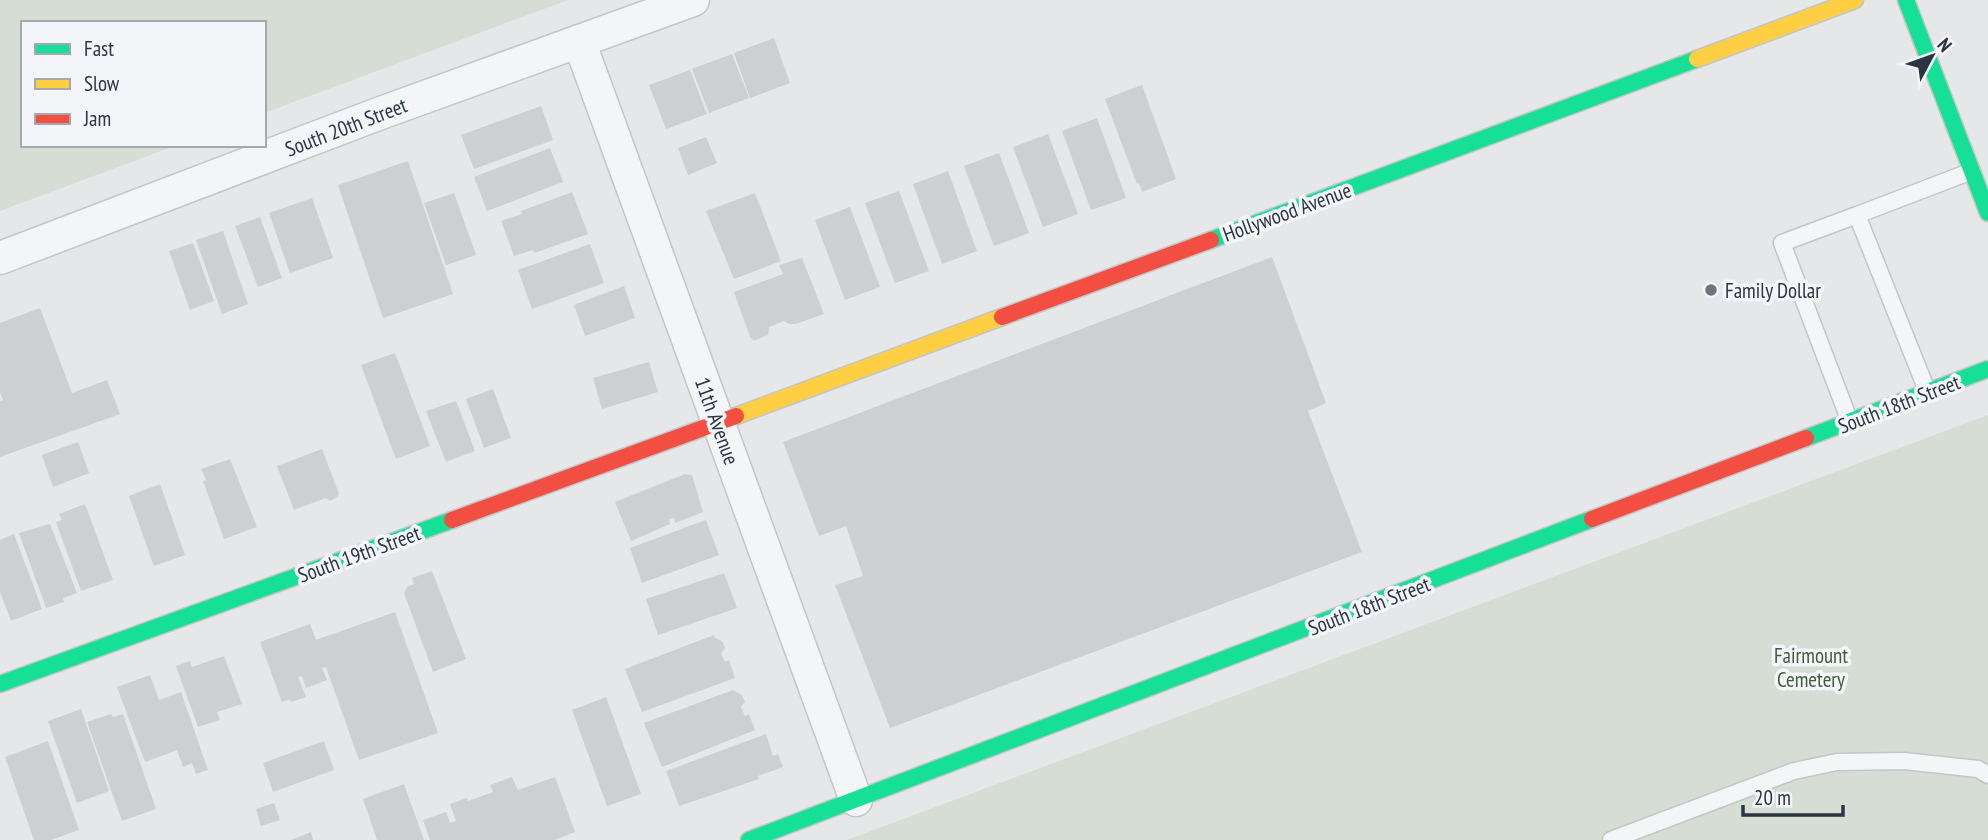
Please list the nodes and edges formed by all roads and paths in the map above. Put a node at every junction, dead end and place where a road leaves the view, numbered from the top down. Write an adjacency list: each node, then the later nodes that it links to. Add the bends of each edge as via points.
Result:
1 (693, 0): 4 (street, South 20th Street)
2 (1855, 0): 12 (street, Hollywood Avenue)
3 (1906, 0): 5 (street)
4 (579, 41): 8 (street, South 20th Street); 12 (street, 11th Avenue)
5 (1972, 171): 6 (street); 7 (lane)
6 (1988, 213)
7 (1857, 215): 10 (lane); 11 (lane, via 1782,243)
8 (0, 258)
9 (1988, 369): 10 (street, South 18th Street)
10 (1928, 393): 11 (street, South 18th Street)
11 (1850, 422): 15 (street, South 18th Street)
12 (718, 424): 13 (street, South 19th Street); 15 (street, 11th Avenue)
13 (0, 684)
14 (1988, 775): 17 (lane, via 1978,769 1904,761 1837,762 1794,771)
15 (856, 800): 16 (street, South 18th Street)
16 (749, 840)
17 (1611, 840)

